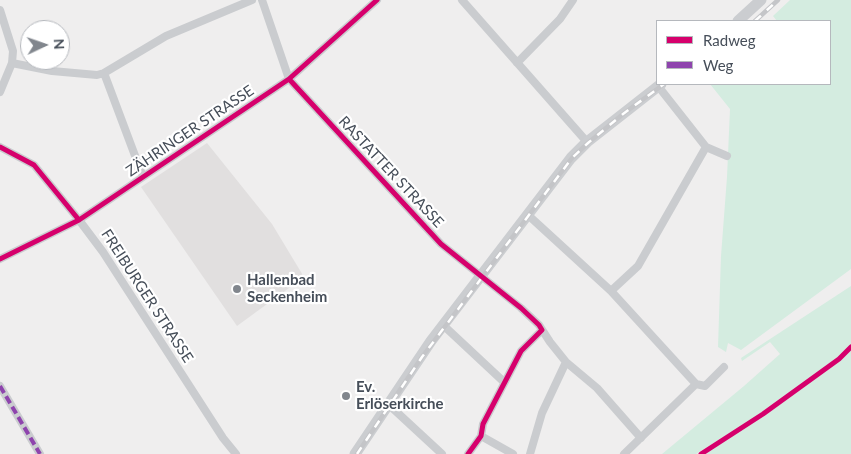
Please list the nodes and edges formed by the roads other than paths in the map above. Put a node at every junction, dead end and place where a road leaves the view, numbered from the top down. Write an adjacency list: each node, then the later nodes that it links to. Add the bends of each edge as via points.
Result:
1 (252, 0): 11 (street, via 166,36)
2 (262, 0): 12 (street, RASTATTER STRASSE)
3 (377, 0): 12 (street, ZÄHRINGER STRASSE)
4 (462, 0): 10 (street)
5 (573, 0): 10 (street, via 560,19)
6 (761, 0): 8 (main road)
7 (0, 10): 9 (street, via 13,51)
8 (739, 20)
9 (12, 63): 11 (street, via 52,71); 14 (street)
10 (517, 63): 15 (street)
11 (104, 73): 19 (street)
12 (289, 80): 19 (street, ZÄHRINGER STRASSE); 23 (street, RASTATTER STRASSE, via 441,244)
13 (660, 85): 15 (main road); 17 (street)
14 (0, 92)
15 (586, 142): 20 (main road)
16 (0, 147): 21 (street, FREIBURGER STRASSE, via 34,165)
17 (706, 147): 18 (street); 24 (street, via 638,266)
18 (727, 156)
19 (143, 177): 21 (street, ZÄHRINGER STRASSE)
20 (528, 215): 23 (main road); 24 (street)
21 (79, 220): 22 (street, ZÄHRINGER STRASSE); 36 (street, FREIBURGER STRASSE)
22 (0, 259)
23 (481, 276): 25 (main road); 26 (street, RASTATTER STRASSE, via 522,308)
24 (611, 291): 30 (street)
25 (443, 325): 29 (street); 32 (main road)
26 (542, 330): 27 (street, RASTATTER STRASSE); 29 (street, via 521,351)
27 (566, 362): 34 (street, RASTATTER STRASSE, via 597,388); 41 (street, via 542,413)
28 (724, 367): 30 (street, via 706,386)
29 (504, 382): 33 (street, via 483,424)
30 (696, 384): 34 (street)
31 (0, 386): 35 (street)
32 (388, 404): 37 (main road); 38 (street)
33 (481, 436): 39 (street); 40 (street)
34 (641, 438): 42 (street)
35 (40, 454)
36 (236, 454)
37 (355, 454)
38 (442, 454)
39 (468, 454)
40 (513, 454)
41 (530, 454)
42 (624, 454)

